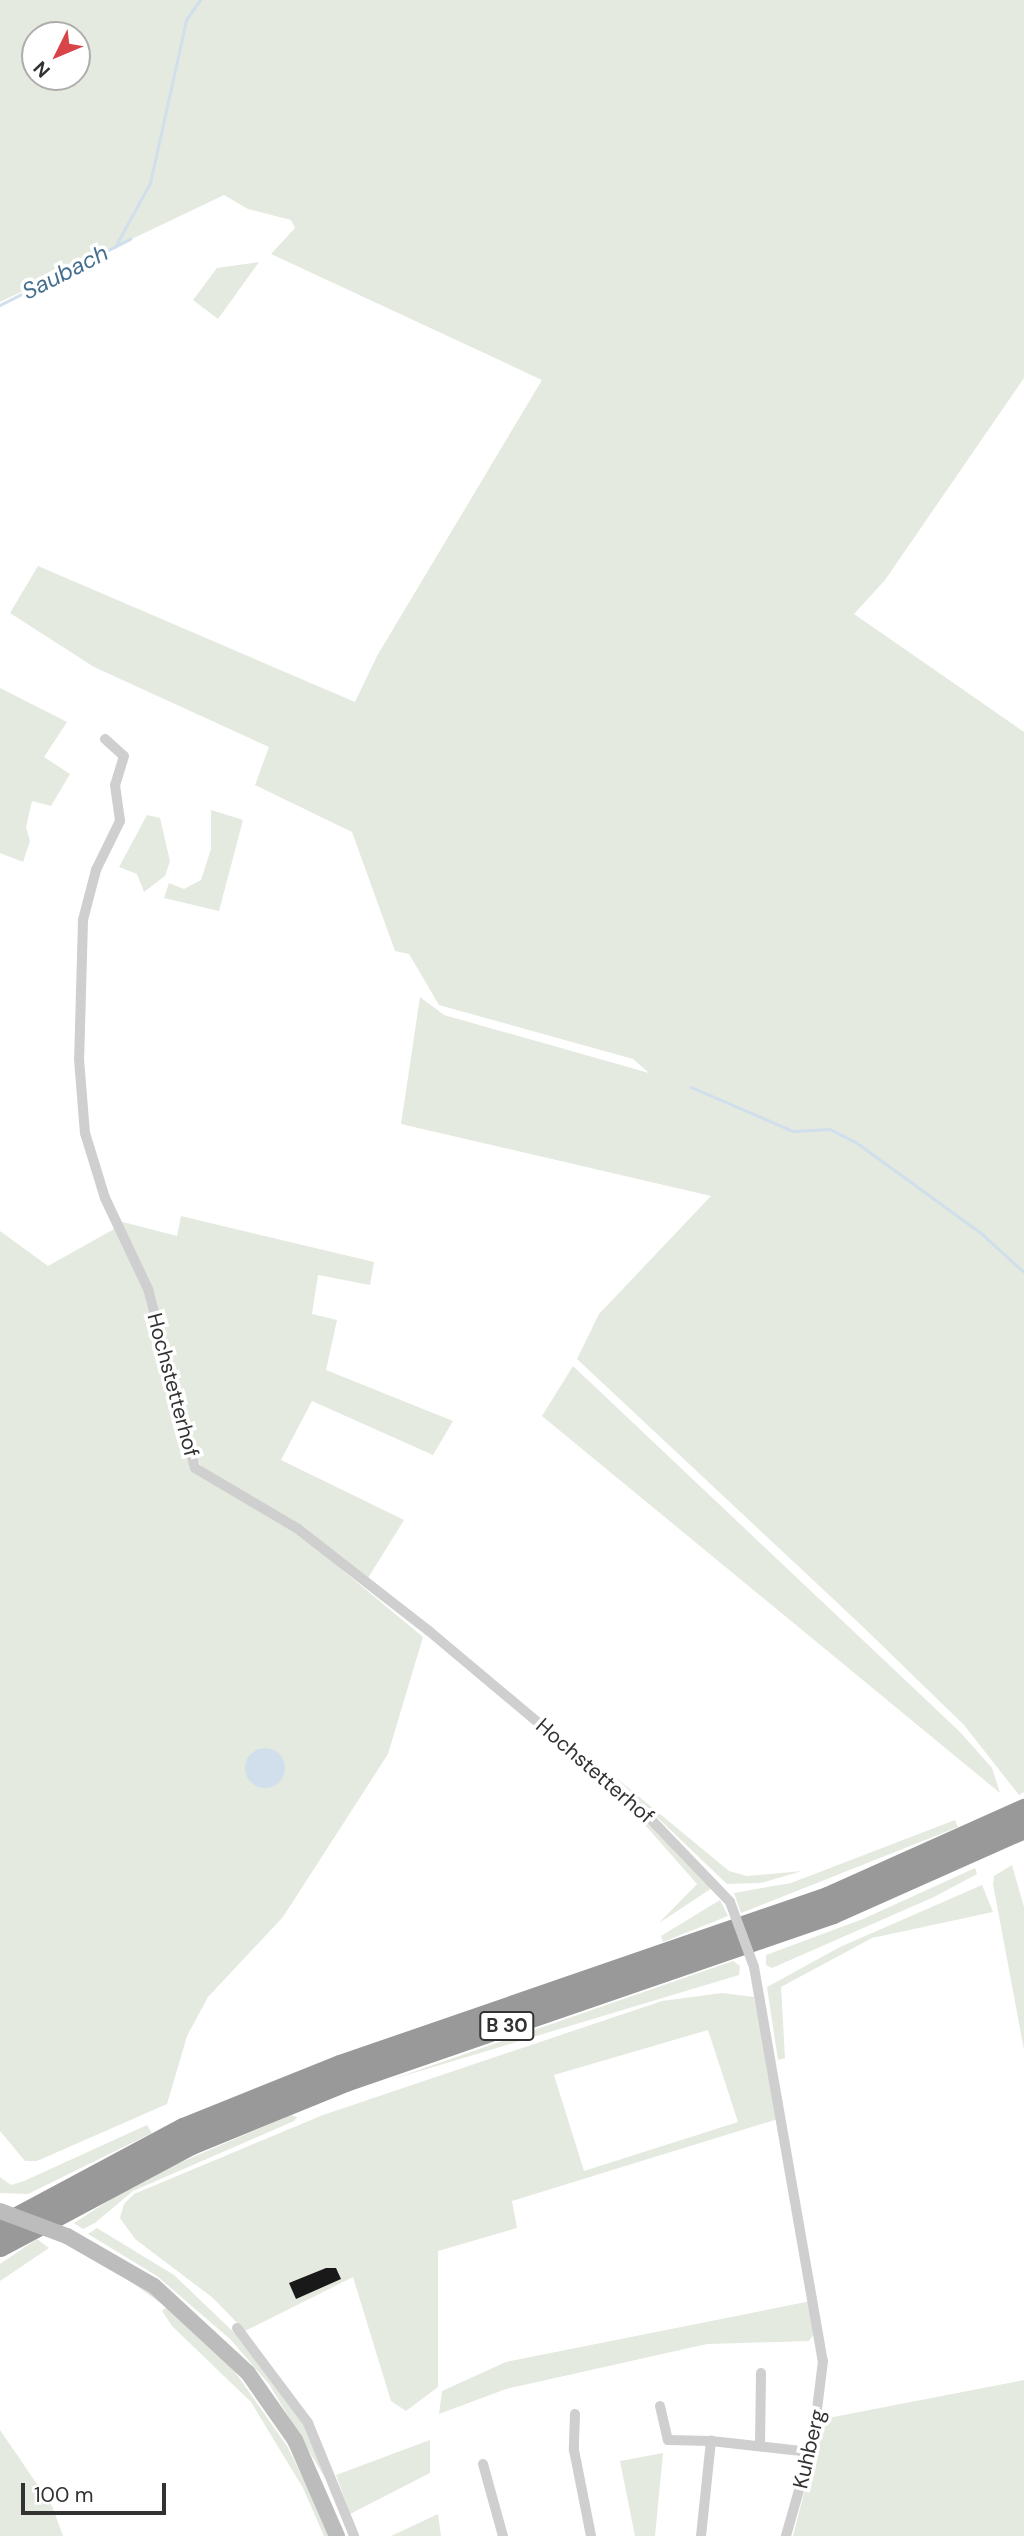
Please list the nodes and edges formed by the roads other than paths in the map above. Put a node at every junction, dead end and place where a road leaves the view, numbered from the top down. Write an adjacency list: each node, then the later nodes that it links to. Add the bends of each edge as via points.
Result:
1 (105, 739): 4 (street, Hochstetterhof, via 124,756 115,785 120,821 96,870 83,920 79,1059 85,1133 105,1198 148,1289 195,1468 298,1529 429,1630 640,1808)
2 (1024, 1809): 6 (highway, B 30, via 827,1897 340,2065 183,2128)
3 (1024, 1828): 7 (highway, B 30, via 833,1913 345,2081 191,2144)
4 (724, 1891): 14 (street, Kuhberg, bridge, via 754,1967 823,2361)
5 (0, 2211): 16 (main road, bridge, via 67,2236 154,2286 248,2374 295,2440)
6 (0, 2226)
7 (0, 2246)
8 (237, 2328): 17 (street, via 308,2423)
9 (761, 2373): 13 (street)
10 (660, 2406): 12 (street, via 668,2440)
11 (575, 2414): 19 (street, via 574,2449)
12 (711, 2441): 13 (street); 20 (street)
13 (760, 2445): 14 (street)
14 (810, 2452): 21 (street, Kuhberg)
15 (483, 2464): 18 (street)
16 (337, 2536)
17 (354, 2536)
18 (503, 2536)
19 (592, 2536)
20 (701, 2536)
21 (786, 2536)

